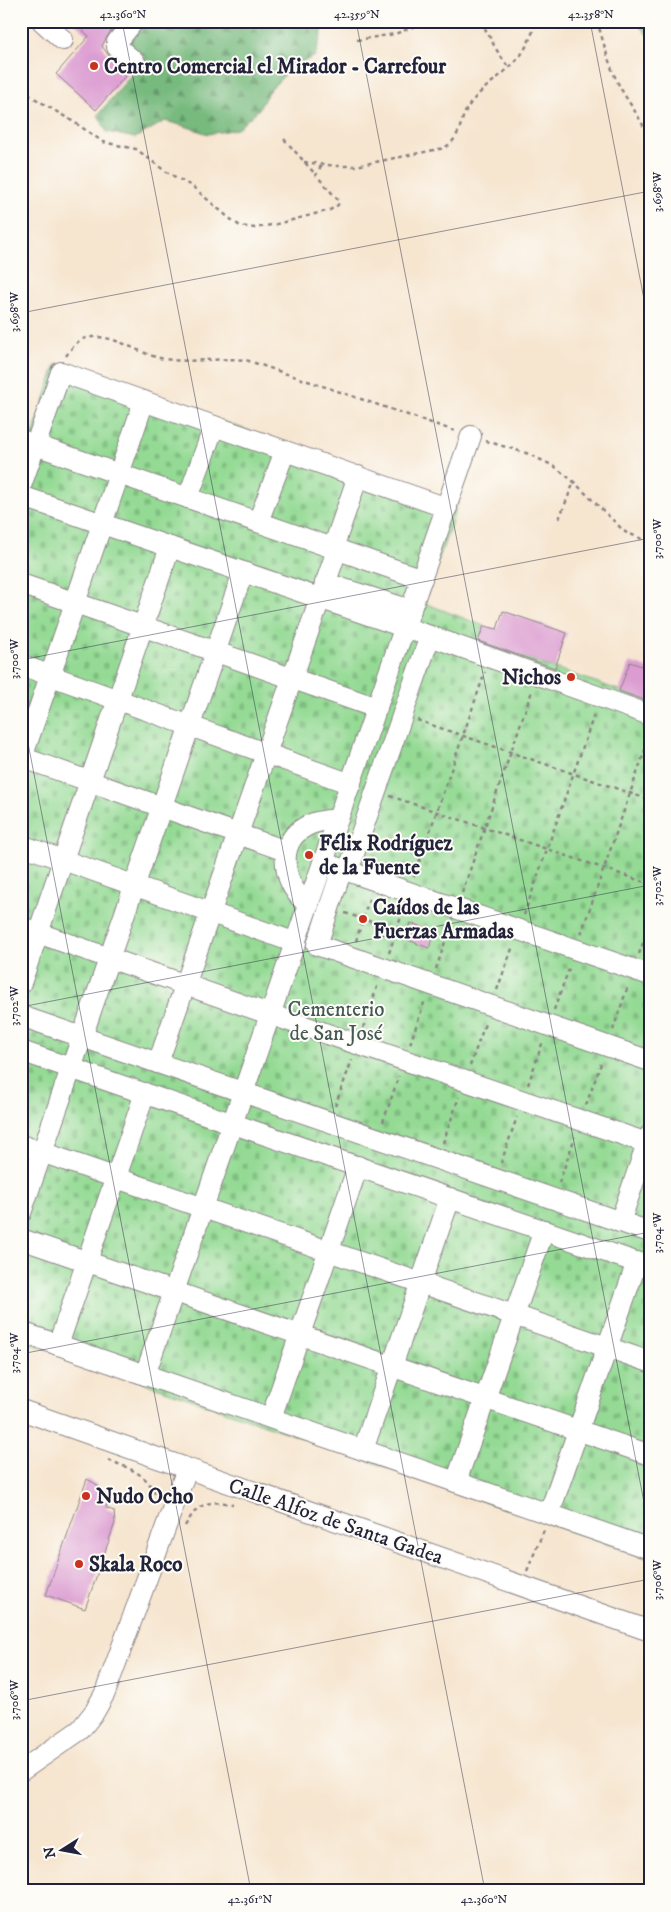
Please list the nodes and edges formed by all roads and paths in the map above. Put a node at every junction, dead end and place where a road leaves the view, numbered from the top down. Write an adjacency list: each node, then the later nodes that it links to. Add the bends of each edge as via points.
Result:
1 (42, 21): 7 (street)
2 (134, 21): 9 (street, via 117,42 118,47)
3 (428, 21): 8 (path, via 396,34)
4 (481, 21): 10 (path)
5 (537, 21): 10 (path, via 526,46)
6 (597, 21): 13 (path, via 619,87 644,124)
7 (63, 40)
8 (357, 40)
9 (135, 62)
10 (508, 67): 15 (path, via 471,103 456,138 444,148 356,166)
11 (21, 90): 16 (path, via 103,142 136,149 164,171 194,187 240,226 255,228 277,224 338,205 339,201)
12 (284, 140): 14 (path)
13 (650, 141)
14 (304, 162): 15 (path); 16 (path)
15 (322, 164): 16 (path)
16 (316, 175)
17 (61, 372): 18 (street); 20 (path, via 68,353 77,342 86,338 116,341 171,359 246,360); 21 (street)
18 (144, 401): 19 (street); 23 (street)
19 (214, 426): 22 (street); 28 (street)
20 (471, 436): 25 (path, via 526,453 554,466); 29 (street)
21 (28, 442): 23 (street); 26 (street)
22 (285, 450): 24 (street); 31 (street)
23 (120, 474): 28 (street); 32 (street)
24 (358, 476): 29 (street); 35 (street)
25 (574, 482): 30 (path); 33 (path, via 625,532)
26 (21, 486)
27 (21, 496): 32 (street)
28 (188, 498): 31 (street)
29 (447, 508): 37 (street)
30 (559, 519)
31 (258, 522): 35 (street)
32 (103, 523): 34 (street); 40 (street)
33 (650, 542)
34 (170, 547): 36 (street); 42 (street)
35 (335, 549): 37 (street); 39 (street)
36 (243, 572): 39 (street); 44 (street)
37 (422, 579): 41 (street)
38 (21, 584): 40 (street)
39 (322, 591): 41 (street); 47 (street)
40 (75, 603): 42 (street); 46 (street)
41 (408, 620): 43 (street); 49 (street)
42 (143, 626): 44 (street); 48 (street)
43 (430, 636): 50 (street); 51 (street)
44 (216, 652): 47 (street); 52 (street)
45 (21, 665): 46 (street)
46 (50, 676): 48 (street); 54 (street)
47 (292, 678): 49 (street); 53 (street)
48 (118, 700): 52 (street); 55 (street)
49 (377, 708): 56 (street)
50 (402, 715): 57 (street); 58 (path)
51 (650, 715)
52 (190, 726): 53 (street); 59 (street)
53 (265, 753): 56 (street); 61 (street)
54 (22, 758): 55 (street)
55 (90, 781): 59 (street); 64 (street)
56 (351, 784): 60 (street)
57 (376, 791): 66 (street); 68 (path)
58 (650, 800)
59 (162, 807): 61 (street); 69 (street)
60 (338, 820): 63 (street, via 304,827 292,838); 65 (street)
61 (237, 834): 63 (street); 72 (street)
62 (21, 845): 64 (street)
63 (286, 852): 70 (street, via 291,883)
64 (64, 860): 69 (street); 74 (street)
65 (323, 863): 66 (street); 70 (street)
66 (345, 870): 67 (street); 71 (street)
67 (375, 880): 73 (path); 79 (street)
68 (650, 884)
69 (135, 885): 72 (street); 78 (street)
70 (309, 905): 76 (street)
71 (329, 908): 73 (path); 77 (street, via 317,945)
72 (210, 912): 76 (street); 81 (street)
73 (363, 919): 75 (path); 77 (path)
74 (30, 930): 78 (street); 80 (street)
75 (396, 930)
76 (296, 943): 82 (street)
77 (350, 957): 86 (street)
78 (110, 958): 81 (street); 84 (street)
79 (650, 975)
80 (21, 983)
81 (185, 984): 82 (street); 87 (street)
82 (269, 1014): 89 (street); 92 (street)
83 (21, 1016): 84 (street)
84 (82, 1037): 87 (street); 88 (street)
85 (21, 1051): 88 (street)
86 (650, 1061)
87 (158, 1063): 89 (street)
88 (72, 1068): 90 (street); 94 (street)
89 (244, 1092): 91 (street); 100 (street)
90 (145, 1093): 91 (street); 96 (street)
91 (233, 1123): 95 (street); 98 (street)
92 (649, 1141): 100 (street)
93 (21, 1145): 94 (street)
94 (42, 1152): 96 (street); 99 (street)
95 (358, 1166): 97 (street); 104 (street)
96 (116, 1178): 98 (street); 105 (street)
97 (450, 1198): 101 (street); 107 (street)
98 (203, 1208): 104 (street); 108 (street)
99 (21, 1213)
100 (620, 1222): 102 (street)
101 (544, 1230): 106 (street); 109 (street)
102 (650, 1232)
103 (21, 1240): 105 (street)
104 (328, 1252): 107 (street); 111 (street)
105 (87, 1262): 108 (street); 112 (street)
106 (644, 1265): 113 (street)
107 (420, 1283): 109 (street); 115 (street)
108 (174, 1291): 111 (street); 116 (street)
109 (514, 1316): 113 (street); 117 (street)
110 (21, 1332): 112 (street)
111 (300, 1334): 115 (street); 119 (street)
112 (58, 1345): 116 (street)
113 (608, 1348): 114 (street); 120 (street)
114 (650, 1362)
115 (392, 1366): 117 (street); 121 (street)
116 (145, 1375): 119 (street)
117 (486, 1398): 120 (street); 125 (street)
118 (21, 1410): 124 (street, Calle Alfoz de Santa Gadea)
119 (271, 1418): 121 (street)
120 (579, 1430): 122 (street); 128 (street)
121 (363, 1450): 125 (street)
122 (650, 1455)
123 (100, 1457): 127 (path, via 131,1469 150,1481 158,1504)
124 (187, 1469): 127 (street); 130 (street, Calle Alfoz de Santa Gadea)
125 (456, 1482): 128 (street)
126 (242, 1506): 127 (path, via 211,1501 190,1517)
127 (172, 1510): 132 (street, via 105,1693 80,1730)
128 (547, 1522): 129 (street); 130 (path)
129 (648, 1543)
130 (521, 1586): 131 (street, Calle Alfoz de Santa Gadea)
131 (650, 1631)
132 (21, 1771)

